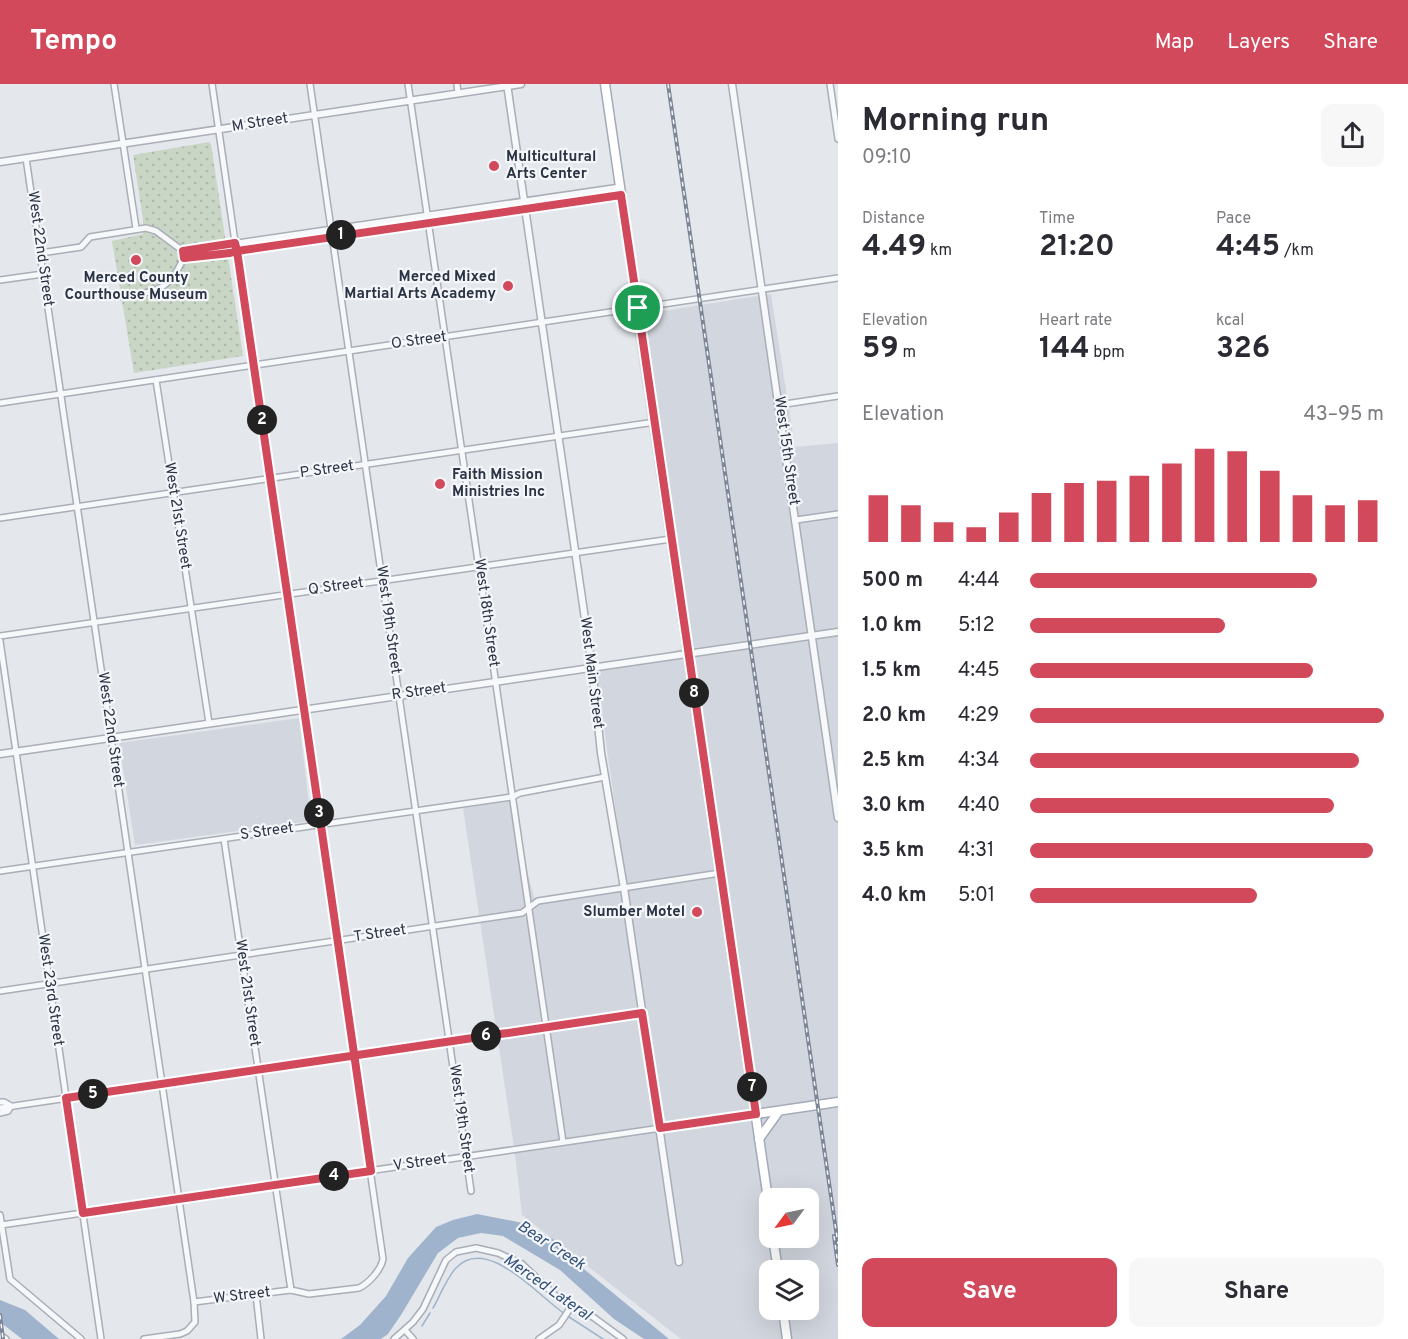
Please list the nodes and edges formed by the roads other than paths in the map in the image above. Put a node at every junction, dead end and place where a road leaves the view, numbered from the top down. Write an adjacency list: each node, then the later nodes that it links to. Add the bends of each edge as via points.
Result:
1 (114, 84): 16 (street)
2 (213, 84): 14 (street)
3 (310, 84): 13 (street, West 19th Street)
4 (408, 84): 12 (street, West 18th Street)
5 (457, 84): 11 (street)
6 (520, 84): 10 (street, M Street)
7 (605, 84): 19 (main road)
8 (732, 84): 34 (street, West 15th Street)
9 (830, 84): 15 (street)
10 (507, 85): 11 (street, M Street); 20 (street, West Main Street)
11 (458, 93): 12 (street, M Street)
12 (411, 100): 13 (street, M Street); 21 (street, West 18th Street)
13 (315, 115): 14 (street, M Street); 24 (street, West 19th Street)
14 (219, 129): 16 (street, M Street); 26 (street)
15 (838, 139)
16 (123, 144): 17 (street, M Street); 23 (street)
17 (26, 158): 18 (street, M Street); 29 (street, West 22nd Street)
18 (0, 162)
19 (621, 191): 20 (street); 36 (main road)
20 (524, 205): 21 (street); 22 (street); 37 (street, West Main Street)
21 (428, 215): 22 (street, West 18th Street); 24 (street)
22 (429, 223): 25 (street); 38 (street, West 18th Street)
23 (136, 228): 27 (street, via 156,231); 29 (street, via 90,237 81,247)
24 (332, 229): 25 (street, West 19th Street); 26 (street)
25 (333, 237): 28 (street); 39 (street, West 19th Street)
26 (235, 243): 27 (street); 28 (street)
27 (183, 251): 30 (street)
28 (237, 251): 30 (street); 40 (street)
29 (41, 253): 31 (street, West 22nd Street)
30 (184, 258): 35 (street, via 174,278 161,290)
31 (43, 274): 33 (street); 42 (street, West 22nd Street)
32 (838, 278): 34 (street, O Street)
33 (0, 280)
34 (762, 289): 36 (street, O Street); 45 (street, West 15th Street)
35 (116, 297)
36 (638, 308): 37 (street, O Street); 46 (main road)
37 (542, 322): 38 (street, O Street); 47 (street, West Main Street)
38 (446, 337): 39 (street, O Street); 48 (street, West 18th Street)
39 (349, 351): 40 (street, O Street); 49 (street, West 19th Street)
40 (254, 365): 41 (street, O Street); 50 (street)
41 (156, 380): 42 (street, O Street); 51 (street, West 21st Street)
42 (61, 394): 44 (street, O Street); 52 (street, West 22nd Street)
43 (838, 396): 45 (street)
44 (0, 403)
45 (779, 405): 55 (street, West 15th Street)
46 (655, 422): 47 (street, P Street); 56 (main road)
47 (558, 436): 48 (street, P Street); 57 (street, West Main Street)
48 (462, 450): 49 (street, P Street); 58 (street, West 18th Street)
49 (366, 465): 50 (street, P Street); 59 (street, West 19th Street)
50 (270, 479): 51 (street, P Street); 60 (street)
51 (174, 493): 52 (street, P Street); 61 (street, West 21st Street)
52 (78, 506): 54 (street, P Street); 62 (street, West 22nd Street)
53 (838, 514): 55 (street)
54 (0, 518)
55 (796, 520): 65 (street, West 15th Street)
56 (671, 539): 57 (street, Q Street); 67 (main road)
57 (575, 552): 58 (street, Q Street); 68 (street, West Main Street)
58 (479, 566): 59 (street, Q Street); 69 (street, West 18th Street)
59 (382, 580): 60 (street, Q Street); 70 (street, West 19th Street)
60 (287, 594): 61 (street, Q Street); 71 (street)
61 (191, 608): 62 (street, Q Street); 72 (street, West 21st Street)
62 (94, 622): 64 (street, Q Street); 73 (street, West 22nd Street)
63 (838, 632): 65 (street, R Street)
64 (0, 636)
65 (813, 636): 67 (street, R Street); 77 (street, West 15th Street)
66 (0, 641): 74 (street, West 23rd Street)
67 (688, 654): 68 (street, R Street); 87 (main road)
68 (592, 667): 69 (street, R Street); 78 (street, West Main Street)
69 (496, 681): 70 (street, R Street); 79 (street, West 18th Street)
70 (399, 695): 71 (street, R Street); 80 (street, West 19th Street)
71 (304, 709): 72 (street, R Street); 82 (street)
72 (208, 723): 73 (street, R Street)
73 (111, 737): 74 (street, R Street); 84 (street, West 22nd Street)
74 (16, 751): 75 (street, R Street); 85 (street, West 23rd Street)
75 (0, 754)
76 (838, 765): 77 (street)
77 (830, 767): 81 (street, West 15th Street)
78 (605, 777): 79 (street, S Street); 88 (street, West Main Street)
79 (512, 797): 80 (street, S Street); 89 (street, West 18th Street)
80 (416, 811): 82 (street, S Street); 90 (street, West 19th Street)
81 (838, 818)
82 (321, 825): 83 (street, S Street); 91 (street)
83 (224, 839): 84 (street, S Street); 92 (street, West 21st Street)
84 (128, 853): 85 (street, S Street); 93 (street, West 22nd Street)
85 (33, 867): 86 (street, S Street); 94 (street, West 23rd Street)
86 (0, 871)
87 (720, 873): 88 (street, T Street); 109 (main road)
88 (624, 888): 89 (street, T Street, via 537,901); 96 (street, West Main Street)
89 (529, 907): 90 (street, T Street, via 522,913); 97 (street, West 18th Street)
90 (433, 927): 91 (street, T Street); 98 (street, West 19th Street)
91 (338, 941): 92 (street, T Street); 99 (street)
92 (241, 955): 93 (street, T Street); 100 (street, West 21st Street)
93 (146, 969): 94 (street, T Street); 101 (street, West 22nd Street)
94 (50, 983): 95 (street, T Street); 102 (street, West 23rd Street)
95 (0, 991)
96 (642, 1013): 97 (street); 110 (street, West Main Street)
97 (546, 1027): 98 (street); 112 (street, West 18th Street)
98 (449, 1042): 99 (street); 113 (street, West 19th Street)
99 (354, 1056): 100 (street); 114 (street)
100 (258, 1070): 101 (street); 115 (street, West 21st Street)
101 (162, 1084): 102 (street); 118 (street, West 22nd Street)
102 (66, 1098): 105 (street); 119 (street, West 23rd Street)
103 (0, 1102): 105 (street)
104 (838, 1102): 107 (main road, V Street)
105 (11, 1107): 106 (street); 108 (street)
106 (0, 1108)
107 (779, 1110): 109 (main road, V Street); 111 (main road)
108 (0, 1113)
109 (756, 1114): 110 (street, V Street); 111 (main road)
110 (660, 1128): 112 (street, V Street); 122 (street, West Main Street)
111 (759, 1139): 116 (main road)
112 (563, 1142): 113 (street, V Street)
113 (466, 1156): 114 (street, V Street); 117 (street, West 19th Street)
114 (371, 1171): 115 (street, V Street); 123 (street, W Street, via 382,1265 359,1288 309,1294)
115 (275, 1185): 118 (street, V Street); 123 (street, West 21st Street)
116 (766, 1188)
117 (471, 1191)
118 (179, 1199): 119 (street, V Street); 125 (street, West 22nd Street)
119 (83, 1213): 121 (street, V Street); 133 (street, West 23rd Street)
120 (0, 1215): 121 (street)
121 (2, 1226): 132 (street, via 10,1279)
122 (679, 1262)
123 (291, 1290): 124 (street, W Street)
124 (256, 1294): 125 (street, W Street); 135 (street)
125 (195, 1302): 130 (street, W Street, via 195,1322)
126 (570, 1310): 128 (street, via 516,1261 488,1250 467,1249 450,1256 443,1264 423,1309); 138 (street, via 564,1320); 139 (street, via 593,1317)
127 (784, 1320): 140 (main road)
128 (405, 1330): 136 (street); 137 (street)
129 (0, 1335): 131 (street)
130 (181, 1336): 134 (street, W Street)
131 (6, 1339)
132 (81, 1339)
133 (101, 1339)
134 (144, 1339)
135 (261, 1339)
136 (394, 1339)
137 (413, 1339)
138 (539, 1339)
139 (623, 1339)
140 (787, 1339)

